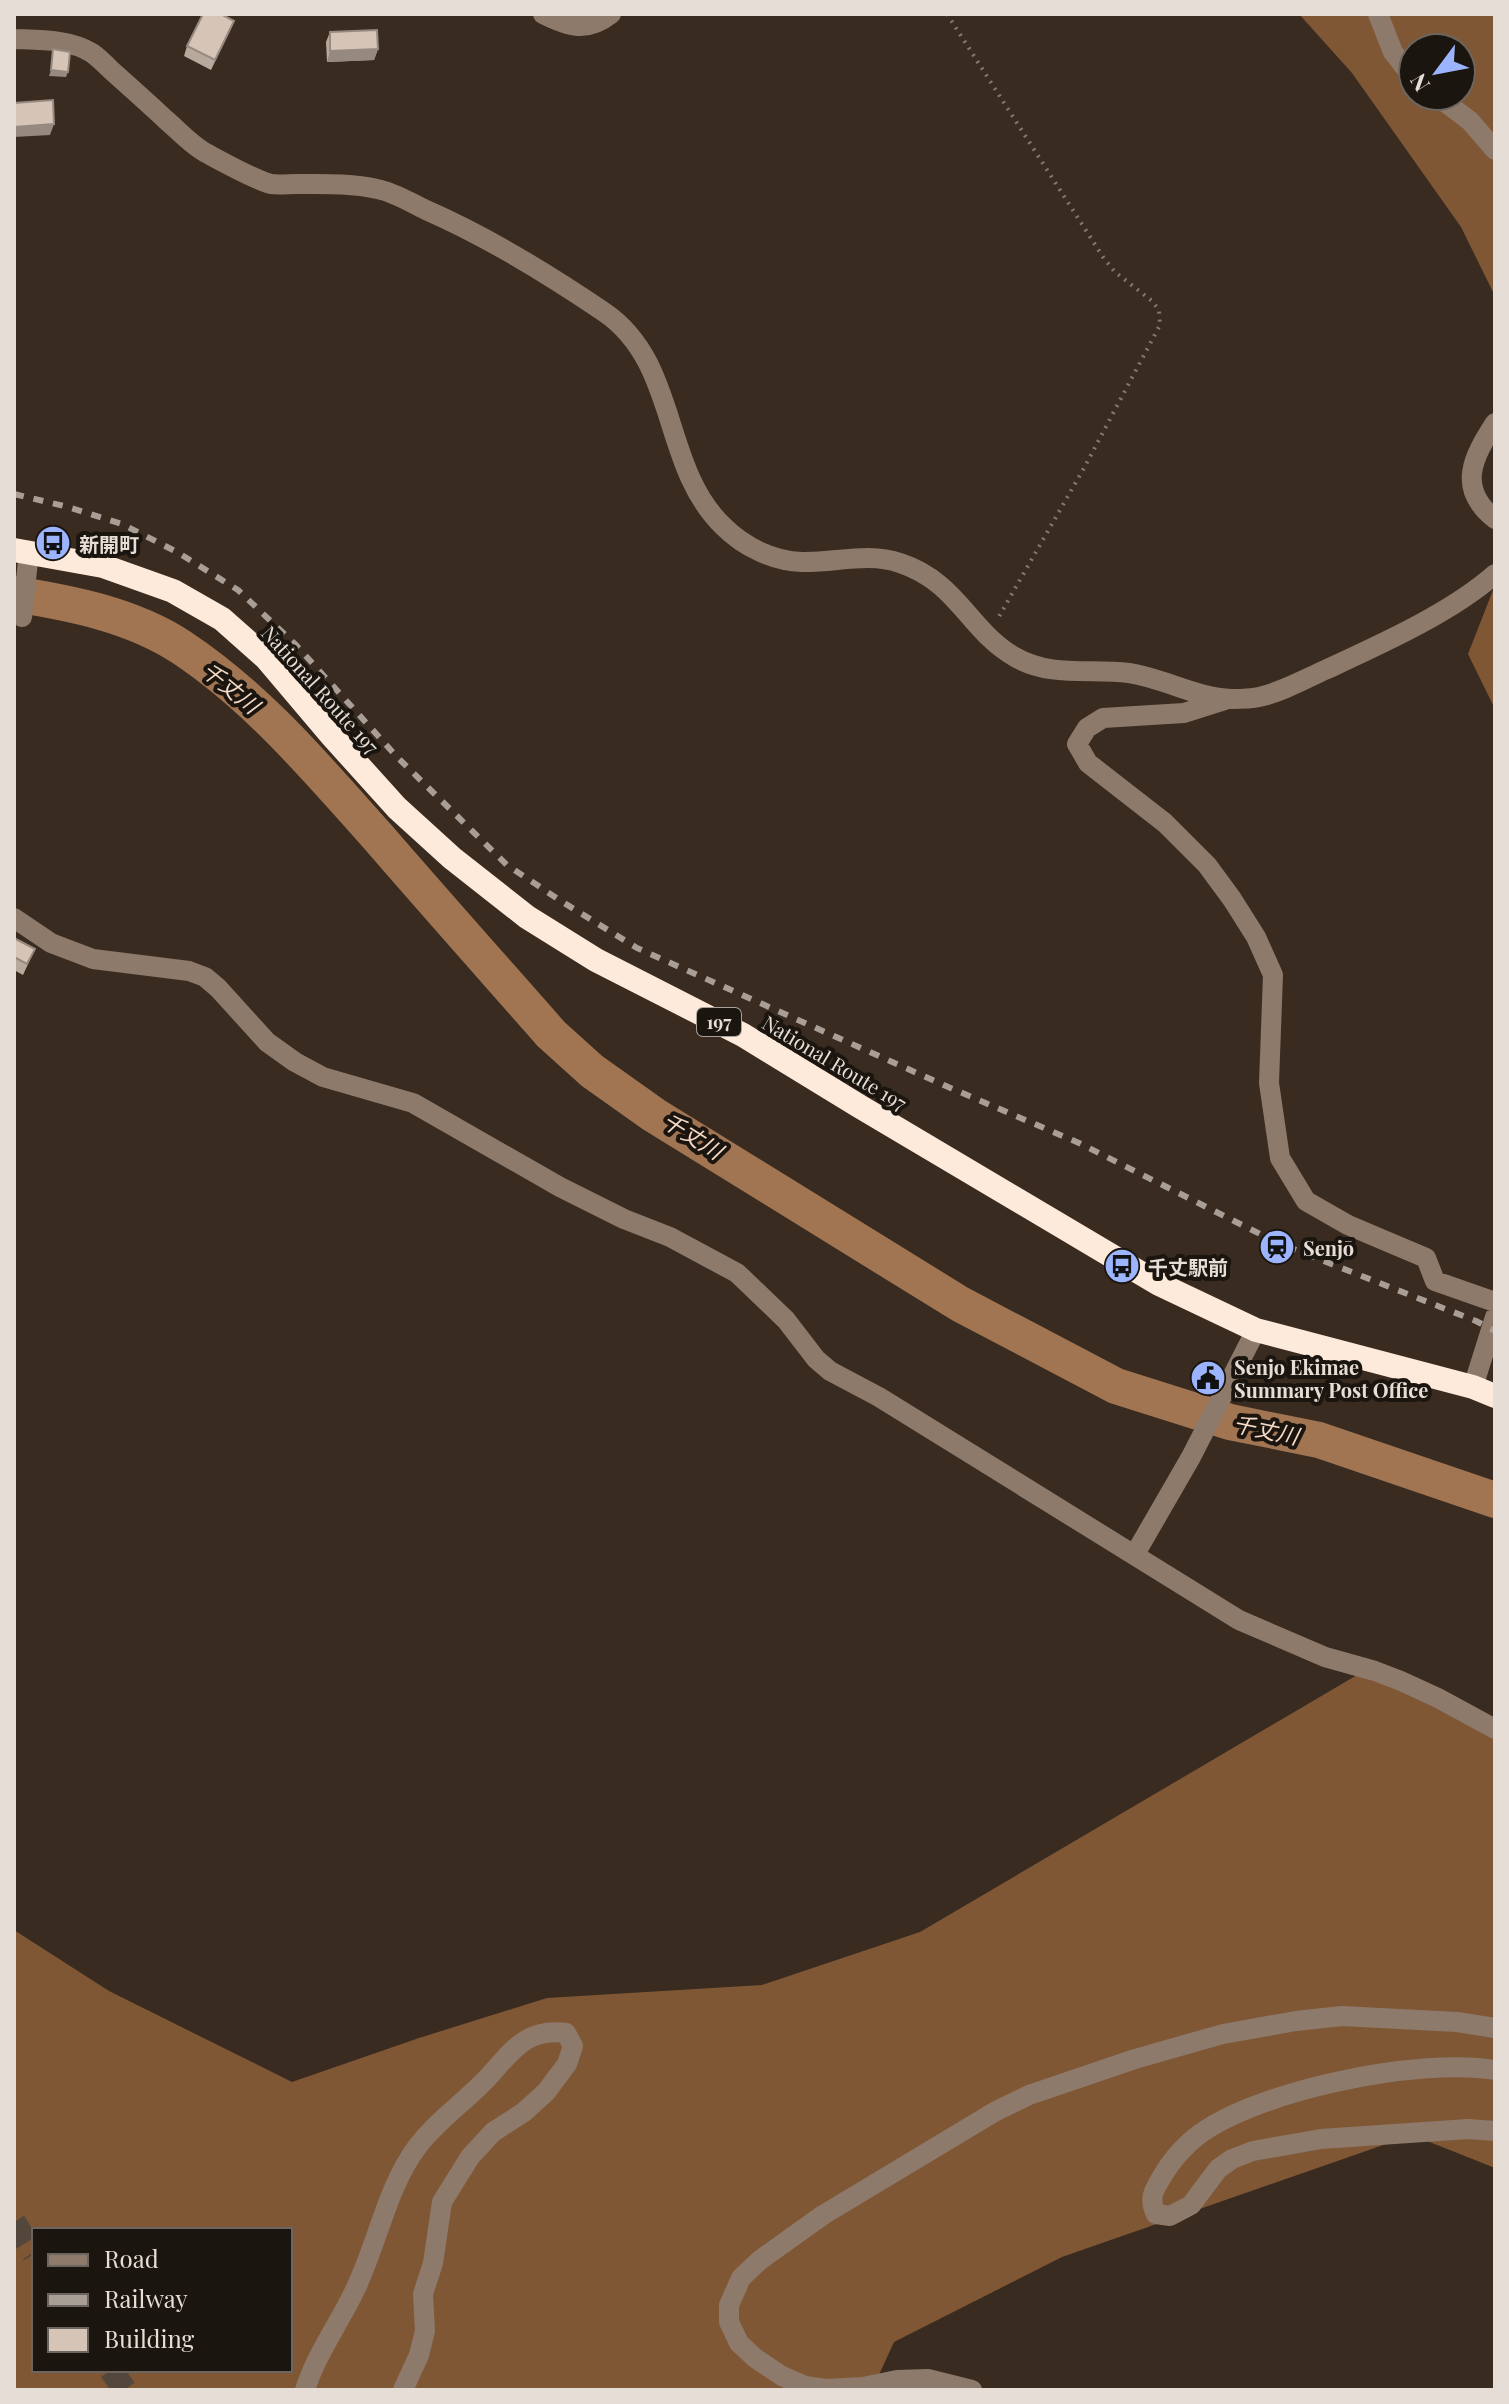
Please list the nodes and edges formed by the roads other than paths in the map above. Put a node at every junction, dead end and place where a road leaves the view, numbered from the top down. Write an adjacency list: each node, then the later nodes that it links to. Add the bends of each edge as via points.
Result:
1 (543, 14): 2 (street, via 581,27 598,24)
2 (611, 14)
3 (1378, 14): 5 (street)
4 (14, 39): 13 (street, via 52,41 90,52 200,150 271,184 381,189 447,219 610,316 641,350 661,388 691,482 714,517 741,542 780,559 804,562 893,560 934,579 988,635 1032,666 1059,672 1125,672)
5 (1397, 57)
6 (1458, 112): 7 (street)
7 (1495, 150)
8 (1495, 423): 9 (street, via 1475,455 1472,478 1473,491)
9 (1495, 519)
10 (24, 558): 12 (street); 17 (highway, National Route 197 / 197, via 103,566 173,591 222,619 266,658 397,808 527,917 596,960 743,1035 1159,1284)
11 (1495, 574): 13 (street, via 1366,651 1278,691)
12 (22, 617)
13 (1229, 699): 15 (street, via 1184,713 1103,718 1087,728 1077,744 1088,763 1165,823 1207,865 1256,937 1273,975 1269,1083 1280,1158 1306,1201 1426,1258 1435,1281)
14 (14, 918): 19 (street, via 51,943 93,959 205,977 267,1042 295,1062 323,1077 413,1103 560,1187 714,1259 761,1295 830,1371)
15 (1495, 1302)
16 (1495, 1317): 18 (street)
17 (1256, 1330): 18 (highway, National Route 197 / 197); 19 (street)
18 (1484, 1392)
19 (1135, 1554): 20 (street, via 1239,1620 1312,1652 1401,1681)
20 (1495, 1729)
21 (1495, 2028): 26 (street, via 1342,2016 1296,2021 1223,2034 1029,2095 823,2215 741,2278 729,2305 729,2322 739,2343 782,2376 805,2386 863,2387 928,2379)
22 (1495, 2070): 23 (street, via 1464,2066 1348,2079 1231,2115 1191,2140 1171,2163 1151,2204 1156,2214 1170,2216 1191,2205 1218,2169 1253,2151 1321,2139)
23 (1495, 2131)
24 (305, 2390): 25 (street, via 355,2291 415,2150 518,2045 533,2035 566,2033 573,2046 567,2064 546,2092 493,2132 470,2157 442,2202 423,2294 425,2331)
25 (403, 2390)
26 (972, 2390)

